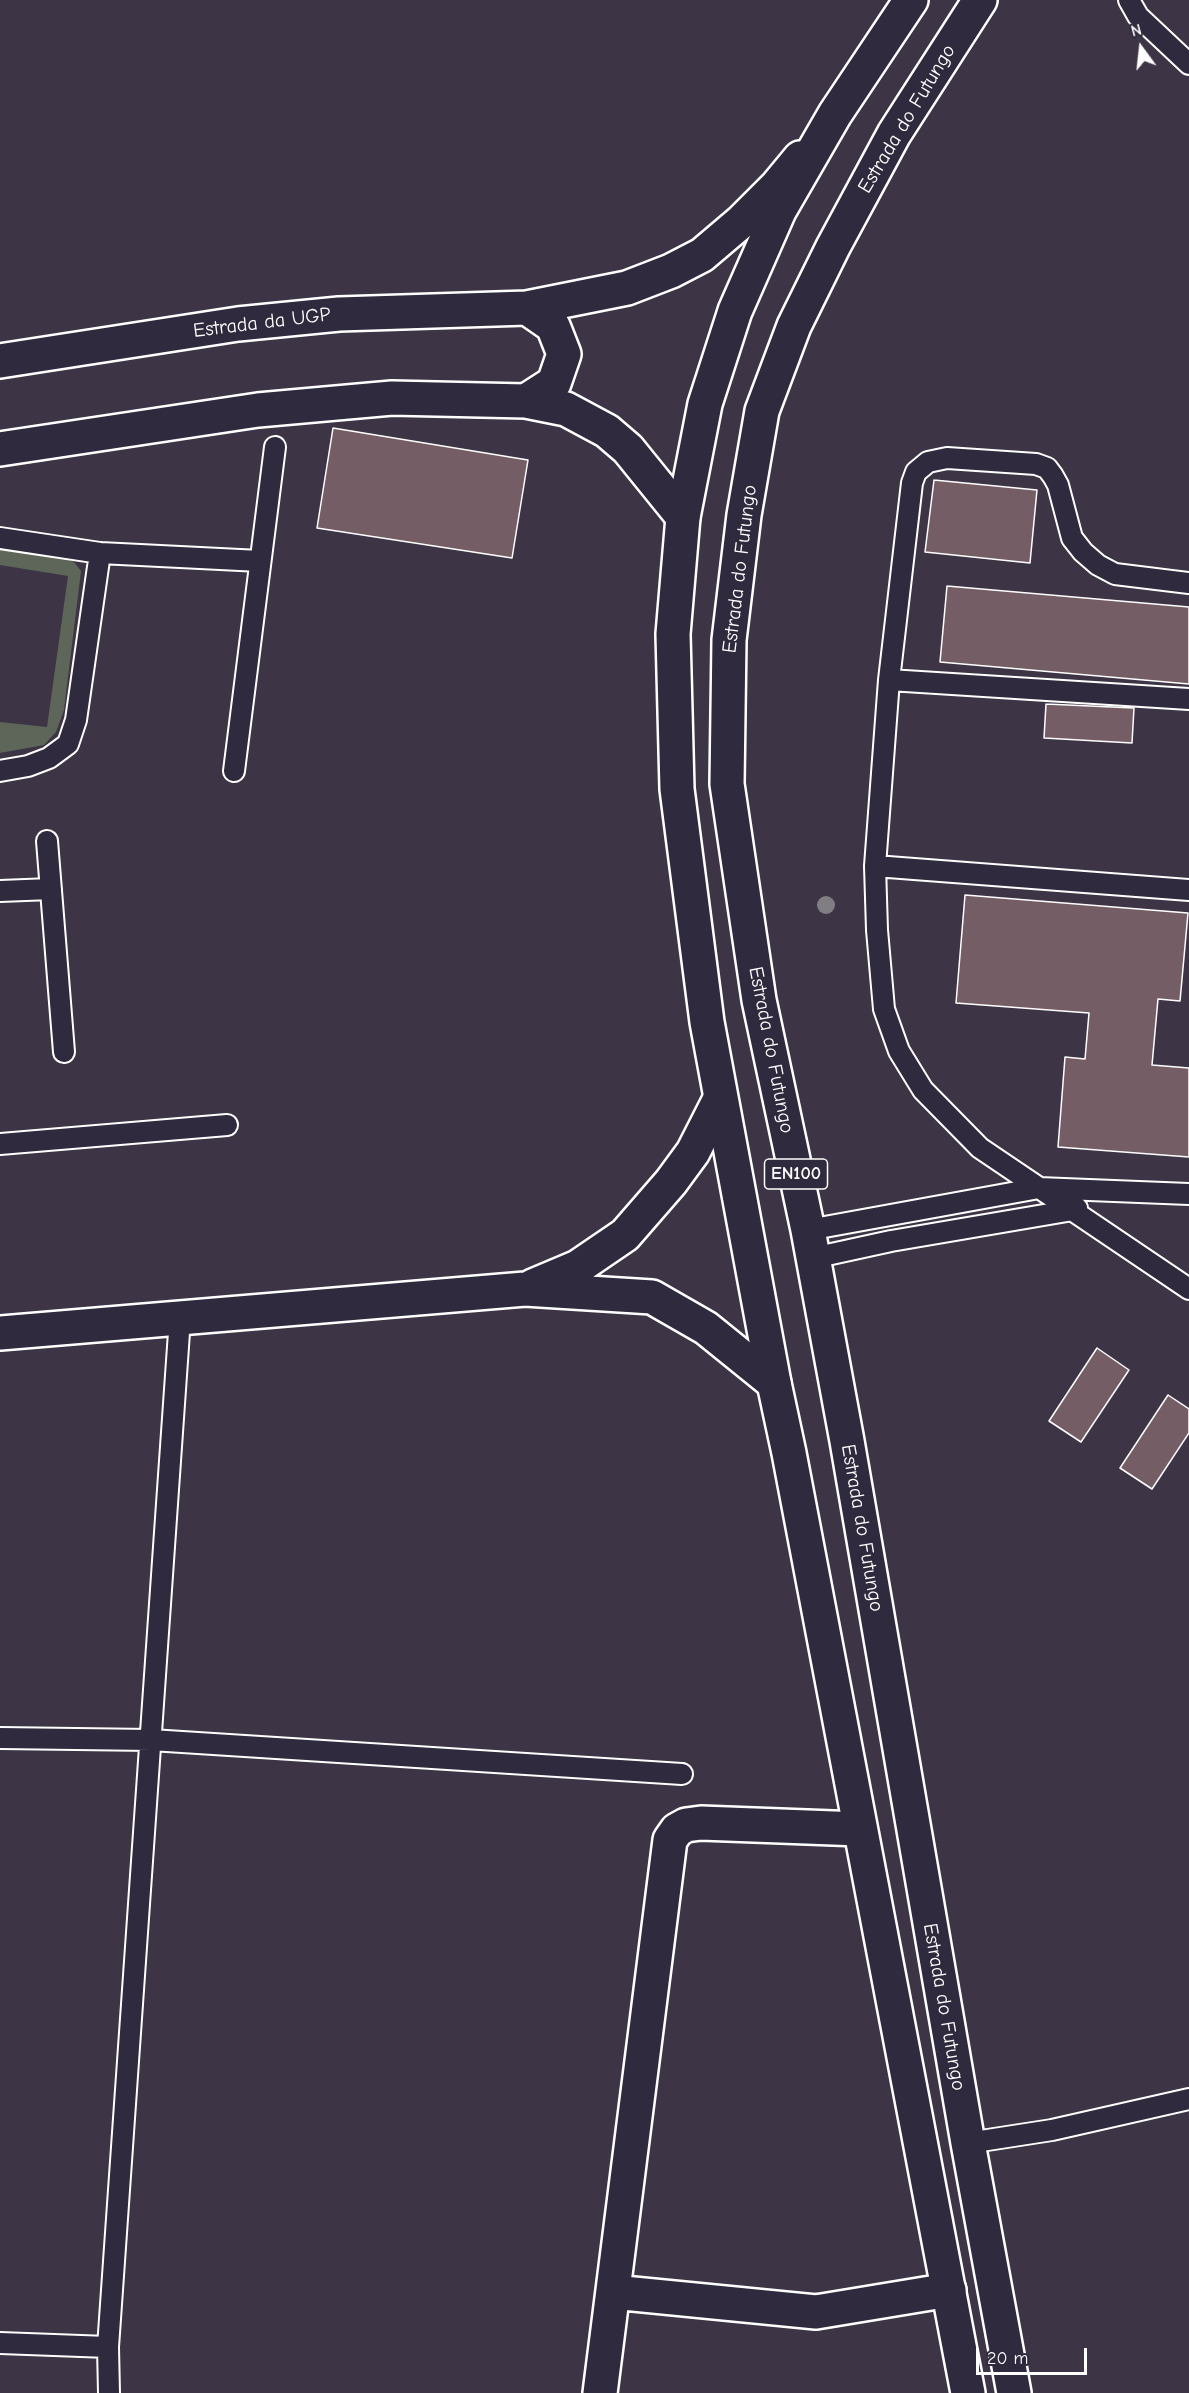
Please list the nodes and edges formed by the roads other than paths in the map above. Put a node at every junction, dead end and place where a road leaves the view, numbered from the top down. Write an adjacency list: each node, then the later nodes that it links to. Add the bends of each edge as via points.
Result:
1 (911, 0): 5 (main road, EN100)
2 (980, 0): 33 (main road, Estrada do Futungo / EN100, via 894,134 794,326 762,411 744,515 729,640 727,784 759,1000)
3 (1129, 0): 4 (lane, via 1138,16)
4 (1189, 64)
5 (835, 114): 6 (main road, Estrada da UGP, via 776,187 702,255 627,288); 11 (main road, EN100, via 779,211 735,311 705,404)
6 (527, 308): 7 (main road, Estrada da UGP, via 339,314 261,321); 8 (main road, via 553,326 564,354 554,383)
7 (0, 361)
8 (526, 401): 10 (main road, via 392,399 269,409); 11 (main road, via 566,409 608,431 628,449)
9 (275, 447): 14 (lane)
10 (0, 449)
11 (683, 517): 26 (main road, EN100, via 673,634 677,789)
12 (0, 538): 13 (lane)
13 (100, 553): 14 (lane); 18 (lane, via 76,720 68,744 49,758)
14 (260, 561): 19 (lane)
15 (1189, 583): 16 (lane, via 1115,574 1098,566 1072,538 1058,485 1047,468 947,458 928,462 916,472 912,483)
16 (889, 680): 17 (lane); 21 (lane)
17 (1189, 699)
18 (0, 771)
19 (234, 771)
20 (47, 841): 22 (lane)
21 (875, 866): 23 (lane); 29 (lane, via 885,1009 899,1051 923,1090 980,1148)
22 (51, 889): 24 (lane); 25 (lane)
23 (1189, 890)
24 (0, 891)
25 (64, 1052)
26 (720, 1099): 34 (main road, via 693,1152 625,1235 578,1267); 38 (main road, EN100)
27 (227, 1125): 28 (lane)
28 (0, 1144)
29 (1039, 1188): 30 (lane); 32 (lane); 33 (lane)
30 (1101, 1191): 31 (lane); 32 (lane)
31 (1189, 1194)
32 (1073, 1210): 33 (lane, via 891,1241); 35 (lane)
33 (811, 1244): 44 (main road, Estrada do Futungo / EN100)
34 (525, 1288): 36 (main road); 38 (main road, via 652,1297 706,1328)
35 (1189, 1289)
36 (180, 1318): 37 (main road); 40 (lane)
37 (0, 1334)
38 (774, 1383): 42 (main road, EN100)
39 (0, 1738): 40 (lane)
40 (151, 1740): 41 (lane); 48 (lane)
41 (682, 1774)
42 (860, 1829): 45 (main road, EN100); 46 (main road, via 701,1823 686,1825 670,1840)
43 (1189, 2099): 44 (lane, via 1052,2130)
44 (968, 2143): 52 (main road, Estrada do Futungo / EN100)
45 (949, 2290): 46 (main road, via 816,2313); 51 (main road, EN100)
46 (613, 2292): 50 (main road)
47 (0, 2343): 48 (lane)
48 (108, 2348): 49 (lane)
49 (109, 2393)
50 (600, 2393)
51 (968, 2393)
52 (1014, 2393)

